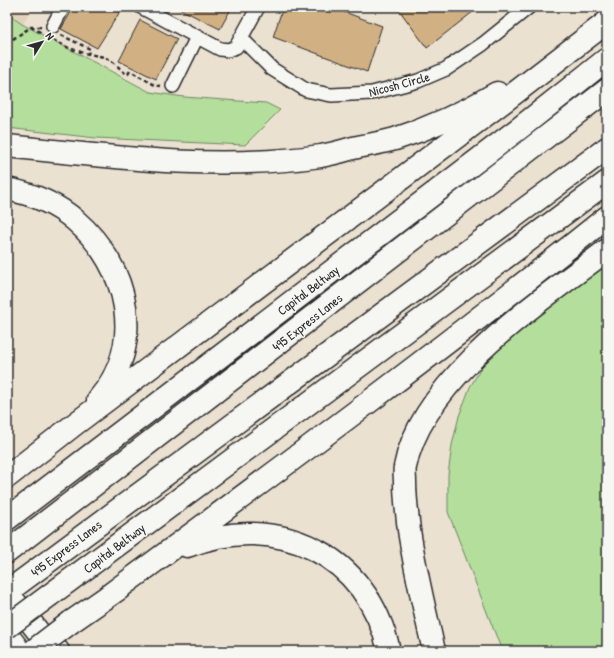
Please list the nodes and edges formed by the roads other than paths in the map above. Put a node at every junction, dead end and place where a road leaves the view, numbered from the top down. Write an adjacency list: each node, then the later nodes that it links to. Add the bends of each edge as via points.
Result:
1 (63, 7): 6 (street)
2 (141, 7): 7 (street)
3 (258, 7): 8 (street)
4 (528, 7): 8 (street, Nicosh Circle, via 484,44 446,69 418,81 372,93 332,95 306,90 272,69)
5 (607, 22): 9 (highway)
6 (48, 32)
7 (197, 37): 8 (street, via 220,49 228,50 236,47); 11 (street)
8 (242, 39)
9 (580, 42): 13 (highway, via 482,101 441,121 395,139 322,155 261,161 176,162); 19 (highway)
10 (607, 60): 21 (highway, Capital Beltway)
11 (173, 86)
12 (607, 90): 22 (highway, 495 Express Lanes)
13 (7, 146)
14 (607, 148): 23 (highway, 495 Express Lanes)
15 (607, 182): 26 (highway, Capital Beltway, bridge)
16 (7, 189): 19 (highway, via 38,198 75,220 97,243 110,262 120,286 127,327 122,356 110,384)
17 (607, 217): 24 (highway, via 294,459)
18 (607, 250): 25 (highway, via 537,304 472,360 446,387 414,436 405,468 405,505)
19 (75, 424): 20 (highway)
20 (7, 478)
21 (7, 519)
22 (10, 550)
23 (7, 592): 30 (highway, via 40,634)
24 (108, 596): 29 (highway, bridge); 31 (highway, via 163,557 201,540 242,533 278,537 315,548 349,575 364,592 380,621)
25 (427, 620): 32 (highway); 33 (highway)
26 (7, 627)
27 (7, 633): 28 (main road)
28 (21, 651)
29 (33, 651)
30 (58, 651)
31 (389, 651)
32 (434, 651)
33 (437, 651)

